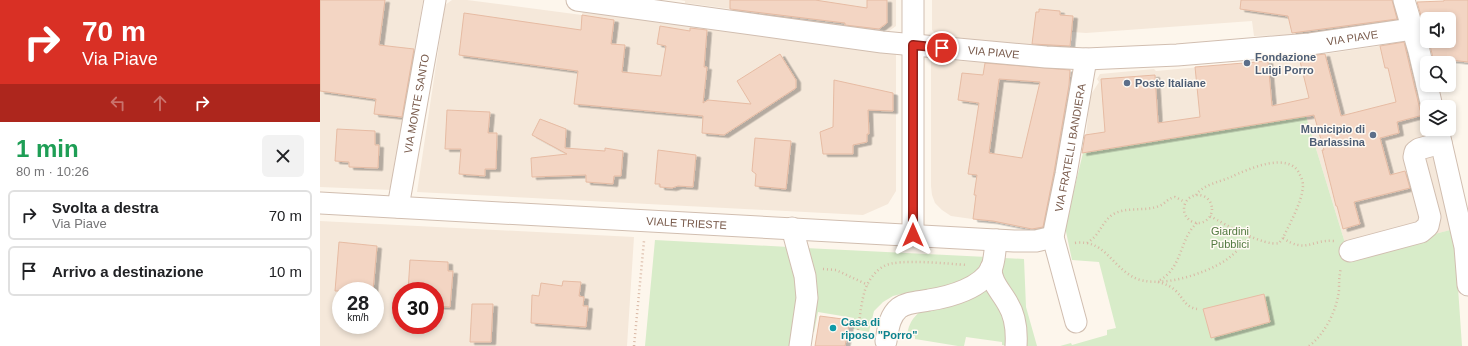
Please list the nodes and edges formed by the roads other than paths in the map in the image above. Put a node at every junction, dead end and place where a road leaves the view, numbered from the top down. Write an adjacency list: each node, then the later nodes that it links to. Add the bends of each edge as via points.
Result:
1 (435, 0): 12 (street, VIA MONTE SANTO)
2 (577, 0): 5 (street, VIA PIAVE)
3 (913, 0): 7 (street)
4 (1404, 0): 6 (street)
5 (640, 4): 7 (street, VIA PIAVE)
6 (1412, 29): 8 (street); 9 (street, VIA PIAVE, via 1310,44 1177,55)
7 (913, 45): 9 (street, VIA PIAVE); 14 (street)
8 (1420, 56)
9 (1086, 59): 15 (street, VIA FRATELLI BANDIERA)
10 (1440, 136): 17 (street, via 1414,152 1430,216 1428,226 1421,232); 19 (street, via 1465,247)
11 (320, 203): 12 (street, VIALE TRIESTE)
12 (398, 207): 13 (street, VIALE TRIESTE)
13 (792, 228): 14 (street, VIALE TRIESTE); 22 (street, via 805,273 806,298)
14 (913, 235): 16 (street, VIALE TRIESTE)
15 (1053, 237): 16 (street, VIALE TRIESTE, via 1036,241); 20 (street)
16 (996, 240): 18 (street)
17 (1350, 251)
18 (992, 267): 21 (street, via 979,282 965,290 900,307 889,324); 23 (street, via 991,276 1014,315)
19 (1468, 285)
20 (1076, 322)
21 (886, 341)
22 (800, 346)
23 (1016, 346)

